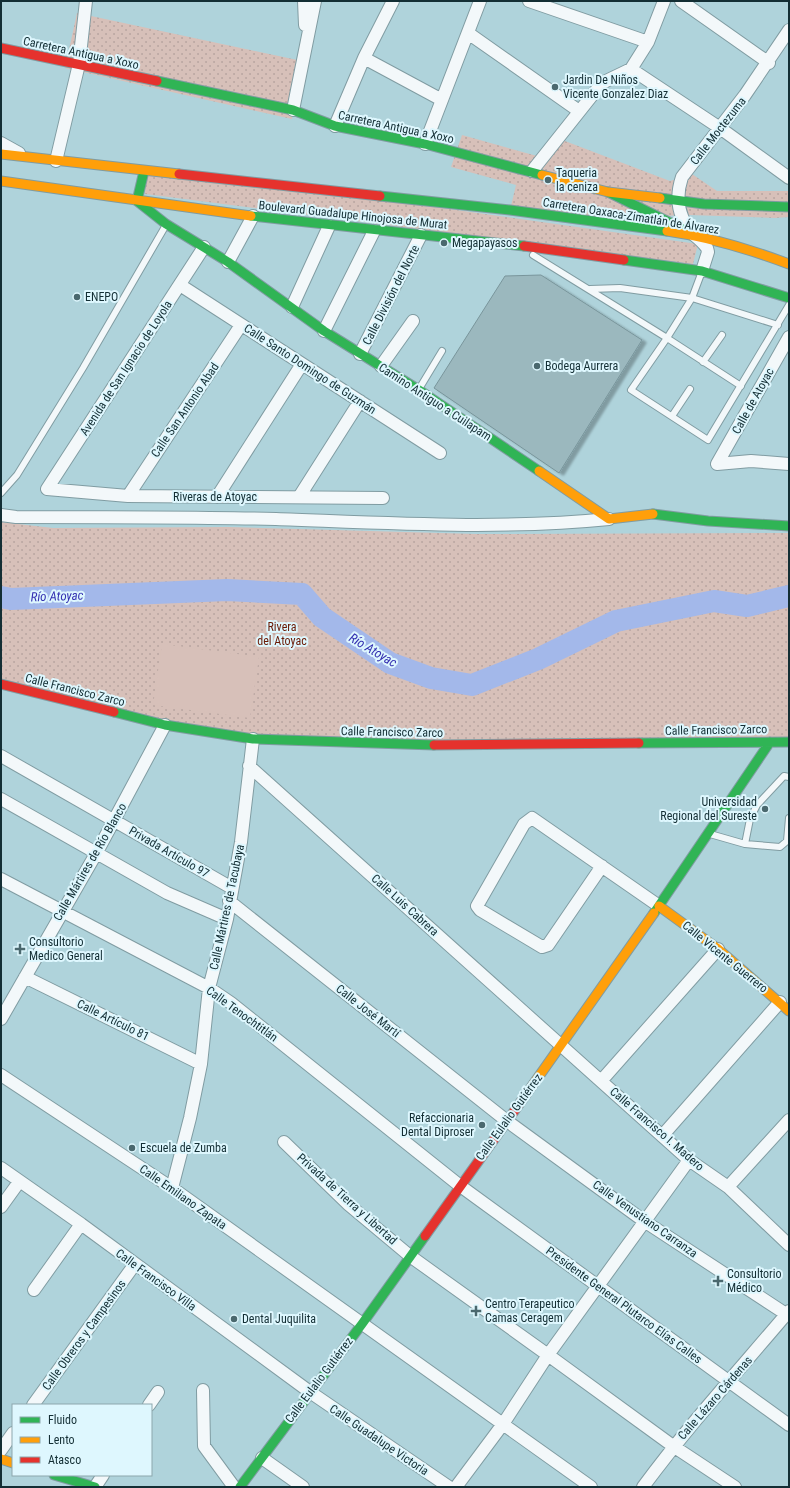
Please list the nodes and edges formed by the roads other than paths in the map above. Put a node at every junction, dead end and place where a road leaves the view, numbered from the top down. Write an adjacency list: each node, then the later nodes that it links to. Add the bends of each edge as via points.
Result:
1 (86, 1): 17 (street)
2 (304, 1): 11 (street)
3 (315, 1): 11 (street)
4 (393, 1): 15 (street)
5 (480, 1): 10 (street)
6 (529, 1): 12 (street)
7 (664, 1): 12 (street)
8 (681, 1): 16 (street)
9 (789, 30): 13 (street, Calle Moctezuma)
10 (468, 33): 19 (street); 21 (street)
11 (306, 41): 20 (street)
12 (648, 42): 18 (street)
13 (785, 47): 16 (street, Calle Moctezuma)
14 (1, 48): 17 (street, Carretera Antigua a Xoxo)
15 (364, 58): 19 (street); 22 (street)
16 (769, 63): 23 (street, Calle Moctezuma)
17 (79, 64): 20 (street, Carretera Antigua a Xoxo); 28 (street)
18 (630, 69): 21 (street, via 602,83); 23 (street)
19 (442, 100): 25 (street)
20 (293, 110): 22 (street, Carretera Antigua a Xoxo)
21 (579, 111): 30 (street)
22 (335, 126): 25 (street, Carretera Antigua a Xoxo)
23 (720, 128): 31 (street); 34 (street, Calle Moctezuma, via 682,177 678,188)
24 (1, 142): 27 (street)
25 (425, 144): 30 (street, Carretera Antigua a Xoxo)
26 (1, 154): 27 (street, Boulevard Guadalupe Hinojosa de Murat)
27 (25, 156): 28 (street, Boulevard Guadalupe Hinojosa de Murat)
28 (56, 161): 29 (street, Boulevard Guadalupe Hinojosa de Murat)
29 (144, 171): 35 (street); 37 (street, Boulevard Guadalupe Hinojosa de Murat)
30 (532, 171): 33 (street, Carretera Antigua a Xoxo)
31 (789, 178)
32 (1, 181): 35 (street, Boulevard Guadalupe Hinojosa de Murat)
33 (608, 192): 34 (street, Carretera Antigua a Xoxo); 43 (street)
34 (678, 200): 36 (street, Carretera Antigua a Xoxo, via 704,204); 43 (street, Calle Moctezuma, via 681,215)
35 (137, 201): 38 (street, Boulevard Guadalupe Hinojosa de Murat); 39 (street, Camino Antiguo a Cuilapam)
36 (789, 207)
37 (490, 208): 43 (street, Carretera Oaxaca-Zimatlán de Álvarez)
38 (252, 216): 40 (street, Boulevard Guadalupe Hinojosa de Murat); 46 (street)
39 (166, 224): 45 (street, Camino Antiguo a Cuilapam); 75 (lane, via 75,382 17,475)
40 (329, 226): 41 (street, Boulevard Guadalupe Hinojosa de Murat); 54 (street)
41 (374, 231): 42 (street, Boulevard Guadalupe Hinojosa de Murat); 58 (street)
42 (421, 235): 44 (street, Boulevard Guadalupe Hinojosa de Murat); 63 (street, Calle División del Norte)
43 (695, 236): 47 (street, Carretera Oaxaca-Zimatlán de Álvarez, via 751,250); 48 (street, Calle Moctezuma, via 703,242 708,252)
44 (520, 246): 48 (street, Boulevard Guadalupe Hinojosa de Murat); 50 (lane)
45 (204, 247): 46 (street, Camino Antiguo a Cuilapam); 49 (street, Avenida de San Ignacio de Loyola)
46 (228, 262): 54 (street, Camino Antiguo a Cuilapam)
47 (789, 264)
48 (702, 271): 51 (lane); 52 (street)
49 (180, 285): 56 (street, Calle Santo Domingo de Guzmán); 74 (street, Avenida de San Ignacio de Loyola)
50 (589, 289): 51 (lane, via 620,288); 61 (lane)
51 (692, 298): 57 (lane); 61 (lane)
52 (789, 298)
53 (789, 306): 57 (lane)
54 (292, 307): 58 (street, Camino Antiguo a Cuilapam)
55 (413, 321): 66 (street)
56 (242, 325): 65 (street, Calle Santo Domingo de Guzmán); 76 (street, Calle San Antonio Abad)
57 (778, 325): 67 (lane)
58 (324, 331): 63 (street, Camino Antiguo a Cuilapam)
59 (722, 335): 64 (lane)
60 (789, 337): 73 (street, Calle de Atoyac, via 717,464 751,461)
61 (667, 338): 64 (lane); 71 (lane, via 631,390)
62 (442, 351): 69 (lane)
63 (360, 354): 66 (street, Camino Antiguo a Cuilapam)
64 (703, 362): 67 (lane)
65 (302, 364): 70 (street, Calle Santo Domingo de Guzmán); 77 (street)
66 (381, 366): 69 (street, Camino Antiguo a Cuilapam)
67 (741, 386): 71 (lane, via 708,440)
68 (690, 389): 71 (lane)
69 (419, 390): 81 (street, Camino Antiguo a Cuilapam)
70 (360, 401): 72 (street, Calle Santo Domingo de Guzmán); 78 (street)
71 (672, 416)
72 (440, 453)
73 (789, 464)
74 (47, 489): 76 (street, Riveras de Atoyac)
75 (1, 493)
76 (128, 496): 77 (street, Riveras de Atoyac)
77 (217, 497): 78 (street, Riveras de Atoyac)
78 (299, 497): 79 (street, Riveras de Atoyac)
79 (383, 498)
80 (1, 515): 81 (street, via 376,524 569,523)
81 (609, 519): 82 (street, via 654,514 708,521)
82 (789, 526)
83 (1, 684): 84 (street, Calle Francisco Zarco)
84 (165, 725): 85 (street, Calle Francisco Zarco); 93 (street, Calle Mártires de Río Blanco)
85 (253, 739): 86 (street, Calle Francisco Zarco, via 436,745); 89 (street, Calle Mártires de Tacubaya)
86 (770, 742): 87 (street, Calle Francisco Zarco); 94 (street, Calle Eulalio Gutiérrez)
87 (789, 742)
88 (1, 756): 93 (street, Privada Artículo 97)
89 (249, 766): 99 (street, Calle Mártires de Tacubaya, via 242,842); 110 (street, Calle Luis Cabrera)
90 (789, 777): 95 (lane, via 784,776 757,806 750,819)
91 (3, 804): 96 (street)
92 (789, 818): 95 (lane, via 787,841 780,847)
93 (114, 820): 96 (street, Calle Mártires de Río Blanco); 99 (street, Privada Artículo 97)
94 (708, 834): 95 (lane); 101 (street, Calle Eulalio Gutiérrez)
95 (745, 844)
96 (96, 852): 102 (street, Calle Mártires de Río Blanco); 103 (street, via 167,893)
97 (602, 866): 97 (street, via 548,945 542,947 477,906 524,824 532,818); 101 (street)
98 (1, 879): 102 (street, Calle Tenochtitlán)
99 (232, 888): 100 (street, Calle Mártires de Tacubaya)
100 (229, 901): 103 (street, Calle Mártires de Tacubaya); 115 (street, Calle José Martí)
101 (660, 906): 104 (street, Calle Vicente Guerrero); 110 (street, Calle Eulalio Gutiérrez)
102 (61, 912): 105 (street, Calle Mártires de Río Blanco); 106 (street, Calle Tenochtitlán)
103 (226, 919): 106 (street, Calle Mártires de Tacubaya)
104 (718, 948): 107 (street, Calle Vicente Guerrero); 113 (street)
105 (25, 977): 109 (street, Calle Mártires de Río Blanco); 111 (street, Calle Artículo 81)
106 (208, 988): 111 (street, Calle Mártires de Tacubaya); 121 (street, Calle Tenochtitlán, via 231,1003)
107 (780, 1002): 108 (street, Calle Vicente Guerrero); 116 (street)
108 (789, 1011)
109 (1, 1019)
110 (562, 1044): 113 (street, Calle Francisco I. Madero); 115 (street, Calle Eulalio Gutiérrez)
111 (201, 1064): 123 (street, Calle Mártires de Tacubaya)
112 (1, 1075): 123 (street, Calle Emiliano Zapata)
113 (601, 1081): 116 (street, Calle Francisco I. Madero)
114 (789, 1120): 122 (street)
115 (507, 1121): 121 (street, Calle Eulalio Gutiérrez); 125 (street, Calle Venustiano Carranza)
116 (662, 1136): 118 (street, Calle Francisco I. Madero)
117 (284, 1142): 128 (street, Privada de Tierra y Libertad, via 349,1205)
118 (689, 1160): 122 (street, Calle Francisco I. Madero); 125 (street)
119 (1, 1168): 120 (street, Calle Francisco Villa)
120 (19, 1182): 124 (street); 126 (street, Calle Francisco Villa)
121 (459, 1186): 128 (street, Calle Eulalio Gutiérrez); 130 (street, Presidente General Plutarco Elías Calles)
122 (728, 1187): 127 (street, Calle Francisco I. Madero)
123 (172, 1188): 133 (street, Calle Emiliano Zapata)
124 (1, 1207)
125 (644, 1222): 130 (street); 132 (street, Calle Venustiano Carranza)
126 (81, 1224): 129 (street, Calle Francisco Villa); 131 (street)
127 (787, 1239)
128 (410, 1256): 133 (street, Calle Eulalio Gutiérrez); 134 (street, Privada de Tierra y Libertad)
129 (135, 1264): 138 (street, Calle Francisco Villa); 139 (street, Calle Obreros y Campesinos)
130 (599, 1286): 134 (street); 135 (street, Presidente General Plutarco Elías Calles)
131 (34, 1290)
132 (788, 1312): 135 (street, Calle Lázaro Cárdenas)
133 (362, 1324): 138 (street, Calle Eulalio Gutiérrez); 141 (street, Calle Emiliano Zapata)
134 (548, 1354): 141 (street); 144 (street, Privada de Tierra y Libertad)
135 (730, 1382): 142 (street, Presidente General Plutarco Elías Calles); 144 (street, Calle Lázaro Cárdenas)
136 (203, 1390): 153 (street, via 204,1446)
137 (158, 1392): 140 (street)
138 (310, 1392): 146 (street, Calle Eulalio Gutiérrez); 156 (street, Calle Guadalupe Victoria)
139 (35, 1404)
140 (150, 1404)
141 (503, 1424): 157 (street); 158 (street, Calle Emiliano Zapata)
142 (789, 1425)
143 (12, 1434): 145 (street)
144 (673, 1446): 159 (street, Calle Lázaro Cárdenas); 160 (street, Privada de Tierra y Libertad)
145 (1, 1450)
146 (262, 1458): 154 (street, Calle Eulalio Gutiérrez); 155 (street)
147 (1, 1459): 148 (street)
148 (12, 1463)
149 (57, 1476): 151 (street)
150 (102, 1476): 152 (street)
151 (80, 1485): 152 (street)
152 (95, 1487)
153 (234, 1487)
154 (240, 1487)
155 (304, 1487)
156 (449, 1487)
157 (456, 1487)
158 (591, 1487)
159 (643, 1487)
160 (735, 1487)

